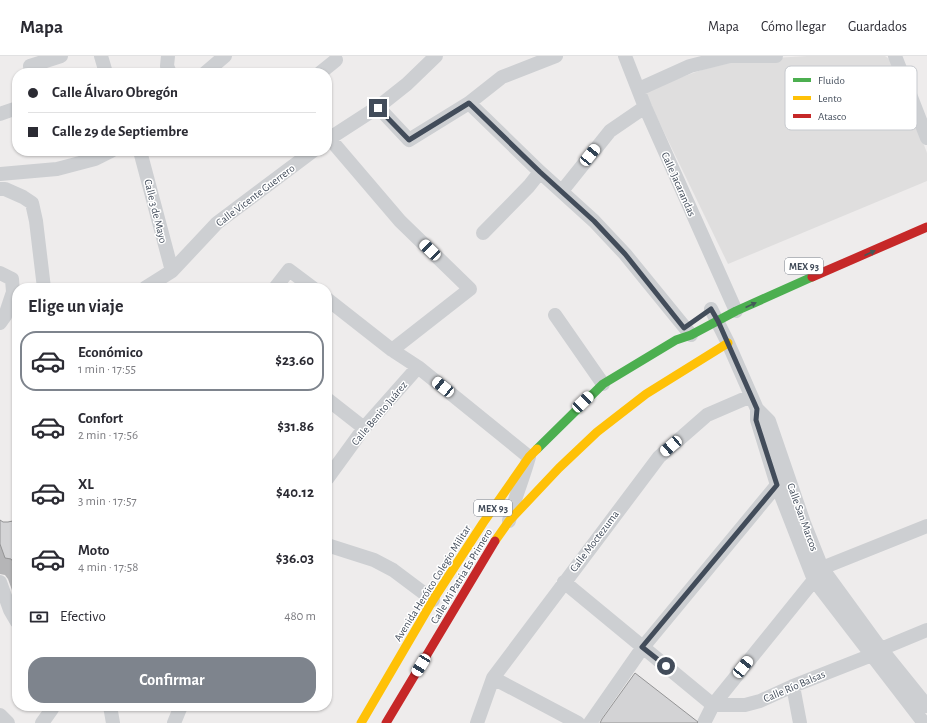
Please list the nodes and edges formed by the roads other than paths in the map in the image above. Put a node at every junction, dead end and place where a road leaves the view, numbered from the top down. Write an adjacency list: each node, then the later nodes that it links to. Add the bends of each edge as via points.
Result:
1 (61, 56): 11 (street)
2 (101, 56): 13 (street)
3 (168, 56): 14 (street)
4 (225, 56): 15 (street)
5 (556, 56): 18 (street, via 502,77)
6 (625, 56): 17 (street, Calle Jacarandas)
7 (776, 56): 17 (street, via 730,56 690,66)
8 (895, 56): 12 (street)
9 (431, 57): 20 (street, via 406,84)
10 (336, 60): 16 (street)
11 (30, 65)
12 (899, 66)
13 (105, 68)
14 (168, 68)
15 (211, 68)
16 (326, 68)
17 (639, 90): 19 (street, Calle Jacarandas)
18 (469, 103): 20 (street, via 409,140); 30 (street)
19 (645, 107): 33 (street, via 610,131); 45 (street, Calle Jacarandas)
20 (378, 108): 24 (street)
21 (12, 110): 23 (street)
22 (917, 112): 25 (street)
23 (0, 114)
24 (332, 137)
25 (927, 138)
26 (332, 144): 51 (street, via 400,221 470,289)
27 (100, 156): 31 (street, via 57,169)
28 (145, 156): 36 (street, Calle 3 de Mayo)
29 (306, 156): 36 (street, Calle Vicente Guerrero, via 217,223)
30 (540, 172): 33 (street); 35 (street, via 530,186)
31 (0, 174)
32 (0, 189): 39 (street, via 23,196 32,203)
33 (562, 191): 49 (street, via 625,254)
34 (927, 227): 46 (main road, Avenida Heróico Colegio Militar / MEX 93, one-way to 34)
35 (483, 233)
36 (172, 271): 40 (street, Calle Vicente Guerrero)
37 (0, 273): 38 (street, via 12,279)
38 (13, 283)
39 (43, 283)
40 (153, 283)
41 (278, 283): 42 (street, via 289,270)
42 (306, 283)
43 (12, 297): 48 (street)
44 (332, 303): 51 (street)
45 (720, 306): 46 (street, Calle Jacarandas); 46 (main road, Avenida Heróico Colegio Militar / MEX 93); 49 (main road, Avenida Heróico Colegio Militar / MEX 93); 50 (street, Calle San Marcos)
46 (736, 312)
47 (555, 315): 53 (street)
48 (0, 323)
49 (688, 329): 53 (main road, Avenida Heróico Colegio Militar / MEX 93, via 676,340)
50 (728, 343): 54 (street, Calle San Marcos); 61 (main road, Calle Mi Patria Es Primero, via 646,394 597,432)
51 (392, 350): 52 (street)
52 (418, 367): 57 (street, Calle Benito Juárez); 58 (street)
53 (603, 384): 58 (main road, Avenida Heróico Colegio Militar / MEX 93)
54 (751, 396): 56 (street, Calle San Marcos); 67 (street, Calle Moctezuma, via 707,415 659,457)
55 (332, 403): 57 (street)
56 (757, 409): 60 (street, via 756,420); 64 (street, Calle San Marcos, via 769,421)
57 (364, 428): 59 (street, Calle Benito Juárez)
58 (529, 457): 61 (street); 68 (main road, Avenida Heróico Colegio Militar / MEX 93)
59 (332, 472)
60 (777, 485): 65 (street); 71 (street)
61 (509, 521): 86 (main road, Calle Mi Patria Es Primero)
62 (927, 526): 64 (street)
63 (332, 547): 68 (street, via 374,560 393,570)
64 (822, 568): 72 (street, Calle San Marcos)
65 (814, 580): 72 (street); 75 (street)
66 (0, 582): 69 (street)
67 (564, 582): 71 (street); 73 (street, Calle Moctezuma)
68 (433, 600): 85 (main road, Avenida Heróico Colegio Militar / MEX 93)
69 (12, 613)
70 (927, 630): 72 (street, Calle Río Balsas)
71 (642, 647): 75 (street); 89 (street)
72 (877, 652): 74 (street, Calle Río Balsas); 76 (street, Calle San Marcos); 92 (street)
73 (493, 678): 87 (street, Calle Moctezuma); 88 (street)
74 (793, 686): 75 (street, Calle Río Balsas, via 745,705); 91 (street)
75 (713, 705): 90 (street)
76 (927, 706)
77 (51, 711): 82 (street)
78 (111, 711): 83 (street)
79 (179, 711): 84 (street)
80 (0, 715): 81 (street)
81 (8, 723)
82 (42, 723)
83 (114, 723)
84 (174, 723)
85 (362, 723)
86 (386, 723)
87 (476, 723)
88 (578, 723)
89 (590, 723)
90 (704, 723)
91 (800, 723)
92 (924, 723)

